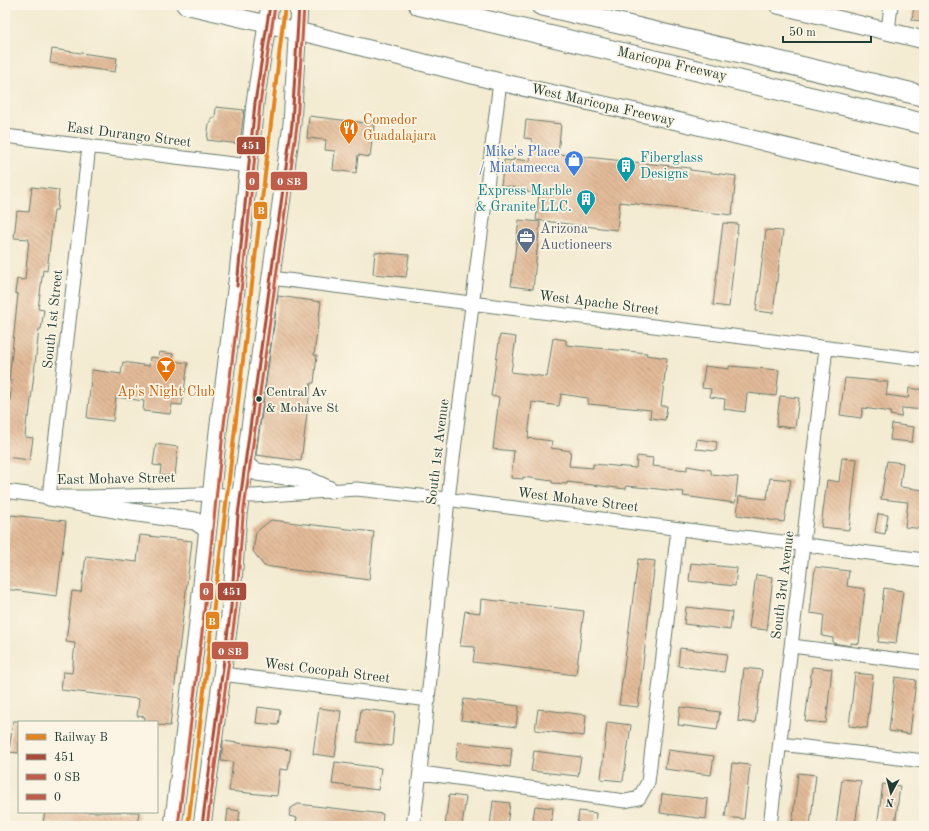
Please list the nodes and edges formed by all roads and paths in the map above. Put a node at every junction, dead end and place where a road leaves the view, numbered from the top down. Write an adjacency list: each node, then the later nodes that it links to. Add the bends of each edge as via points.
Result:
1 (185, 5): 8 (main road, West Maricopa Freeway)
2 (270, 5): 8 (main road)
3 (299, 5): 8 (main road)
4 (419, 5): 13 (highway, Maricopa Freeway)
5 (541, 5): 12 (highway, Maricopa Freeway)
6 (778, 5): 9 (main road)
7 (891, 5): 9 (street)
8 (282, 28): 11 (main road, West Maricopa Freeway); 16 (main road, via 255,103); 18 (main road, via 292,124)
9 (888, 31): 10 (main road)
10 (924, 40)
11 (500, 82): 17 (main road, West Maricopa Freeway); 19 (street, South 1st Avenue)
12 (924, 96)
13 (924, 124)
14 (5, 136): 15 (street, East Durango Street)
15 (89, 146): 16 (street, East Durango Street); 26 (street, South 1st Street)
16 (248, 166): 25 (main road, via 238,274)
17 (924, 180)
18 (271, 278): 19 (street, West Apache Street); 22 (main road)
19 (472, 304): 20 (street, West Apache Street); 27 (street, South 1st Avenue)
20 (826, 348): 21 (street, West Apache Street); 30 (street, South 3rd Avenue)
21 (924, 360)
22 (245, 465): 23 (main road, via 257,472 301,478); 25 (main road)
23 (330, 490): 25 (street, West Mohave Street, via 269,495); 27 (street, West Mohave Street, via 357,489)
24 (5, 491): 26 (street, East Mohave Street)
25 (226, 495): 26 (street, East Mohave Street); 28 (main road); 34 (main road, via 238,515 231,607)
26 (49, 497): 28 (main road, via 195,521)
27 (448, 499): 29 (street, West Mohave Street); 35 (street, South 1st Avenue)
28 (207, 529): 39 (main road)
29 (678, 529): 30 (street, West Mohave Street); 38 (street, via 648,782 639,798 625,801)
30 (804, 545): 31 (street, West Mohave Street); 32 (street, South 3rd Avenue)
31 (924, 560)
32 (792, 646): 33 (street); 36 (street, South 3rd Avenue)
33 (924, 663)
34 (222, 674): 35 (street, West Cocopah Street); 40 (main road)
35 (429, 700): 38 (street, South 1st Avenue)
36 (780, 744): 37 (street); 42 (street, South 3rd Avenue)
37 (924, 761)
38 (420, 773): 41 (street, South 1st Avenue)
39 (173, 826)
40 (202, 826)
41 (413, 826)
42 (770, 826)

